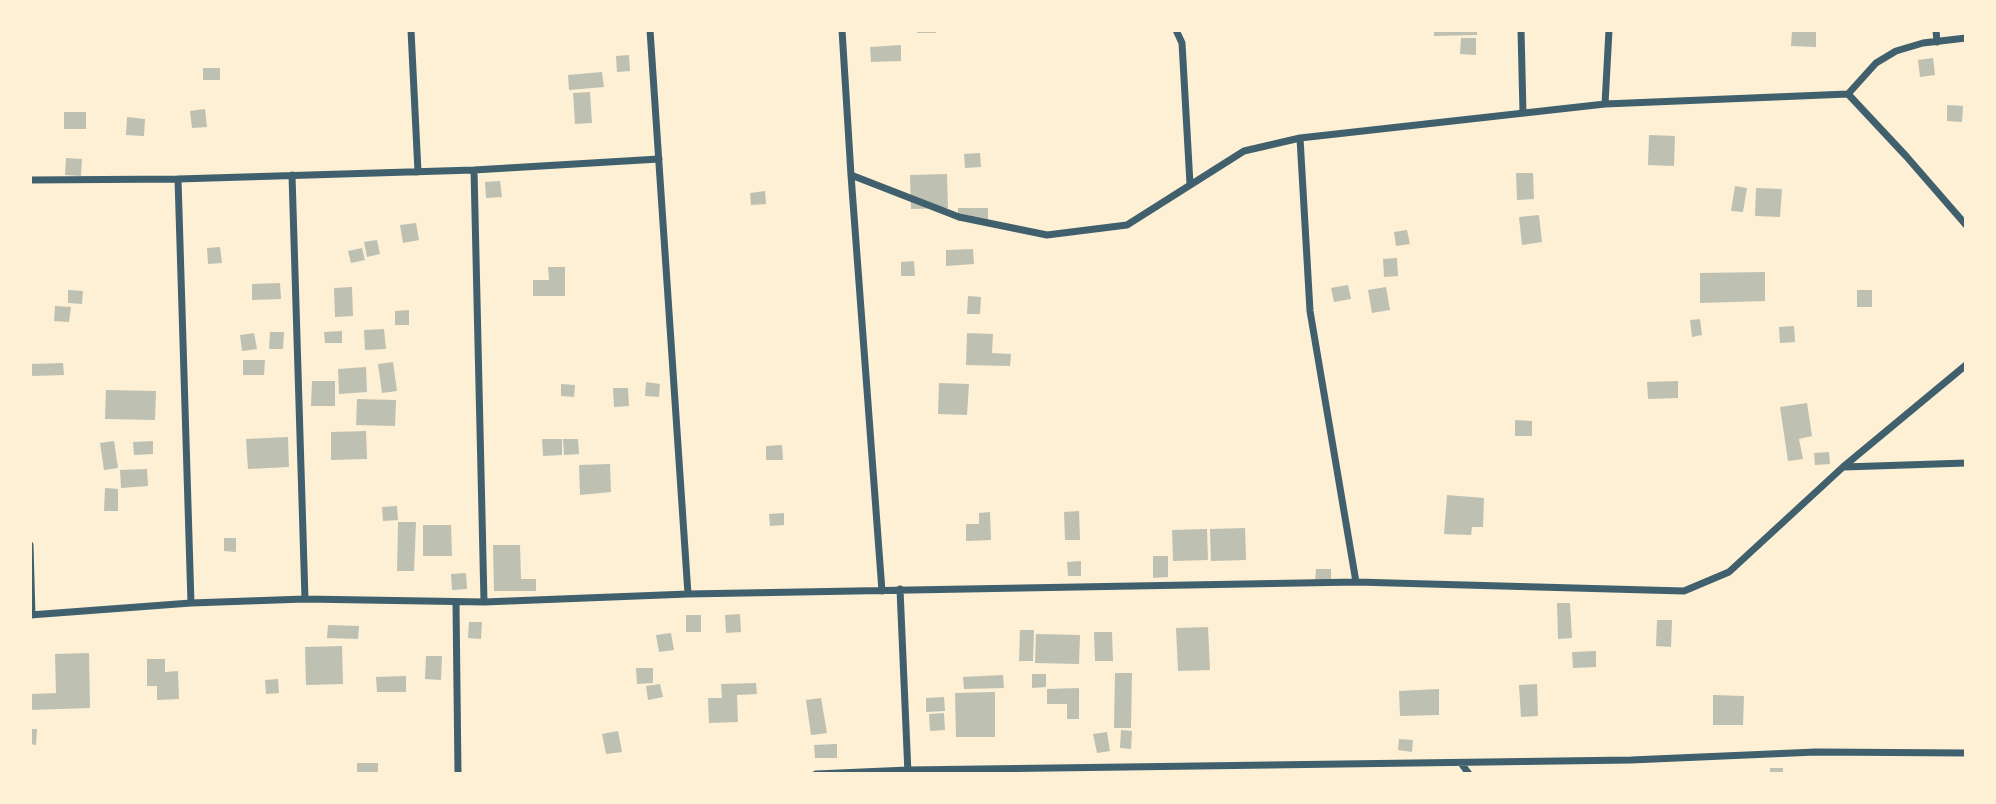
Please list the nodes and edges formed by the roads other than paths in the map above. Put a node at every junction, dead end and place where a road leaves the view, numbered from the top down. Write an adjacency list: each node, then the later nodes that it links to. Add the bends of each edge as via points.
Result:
1 (411, 30): 16 (street)
2 (650, 30): 14 (street)
3 (842, 30): 18 (street)
4 (1176, 30): 21 (street, via 1182,43)
5 (1521, 30): 12 (street)
6 (1609, 30): 11 (street)
7 (1936, 30): 9 (street)
8 (1966, 38): 9 (street)
9 (1937, 42): 10 (street, via 1896,51 1876,63)
10 (1848, 94): 11 (street); 22 (street)
11 (1605, 104): 12 (street)
12 (1523, 113): 13 (street)
13 (1300, 138): 21 (street, via 1244,151); 27 (street, via 1310,311)
14 (659, 159): 15 (street); 30 (street)
15 (474, 170): 16 (street); 32 (street)
16 (418, 172): 17 (street)
17 (292, 175): 19 (street); 31 (street)
18 (851, 175): 21 (street, via 959,217 1046,235 1128,225); 29 (street)
19 (178, 179): 20 (street); 33 (street)
20 (30, 180)
21 (1190, 184)
22 (1966, 225)
23 (1966, 365): 25 (street)
24 (1966, 463): 25 (street)
25 (1843, 467): 27 (street, via 1729,572 1684,591)
26 (30, 545): 35 (street)
27 (1356, 582): 28 (street)
28 (900, 589): 29 (street); 39 (street)
29 (882, 591): 30 (street)
30 (688, 594): 32 (street)
31 (305, 599): 33 (street); 34 (street)
32 (484, 602): 34 (street)
33 (191, 603): 35 (street)
34 (456, 603): 40 (street)
35 (31, 615)
36 (1966, 753): 37 (street, via 1816,752)
37 (1461, 763): 38 (street); 42 (street)
38 (1067, 771): 39 (street)
39 (908, 772): 41 (street)
40 (458, 774)
41 (816, 774)
42 (1469, 774)

